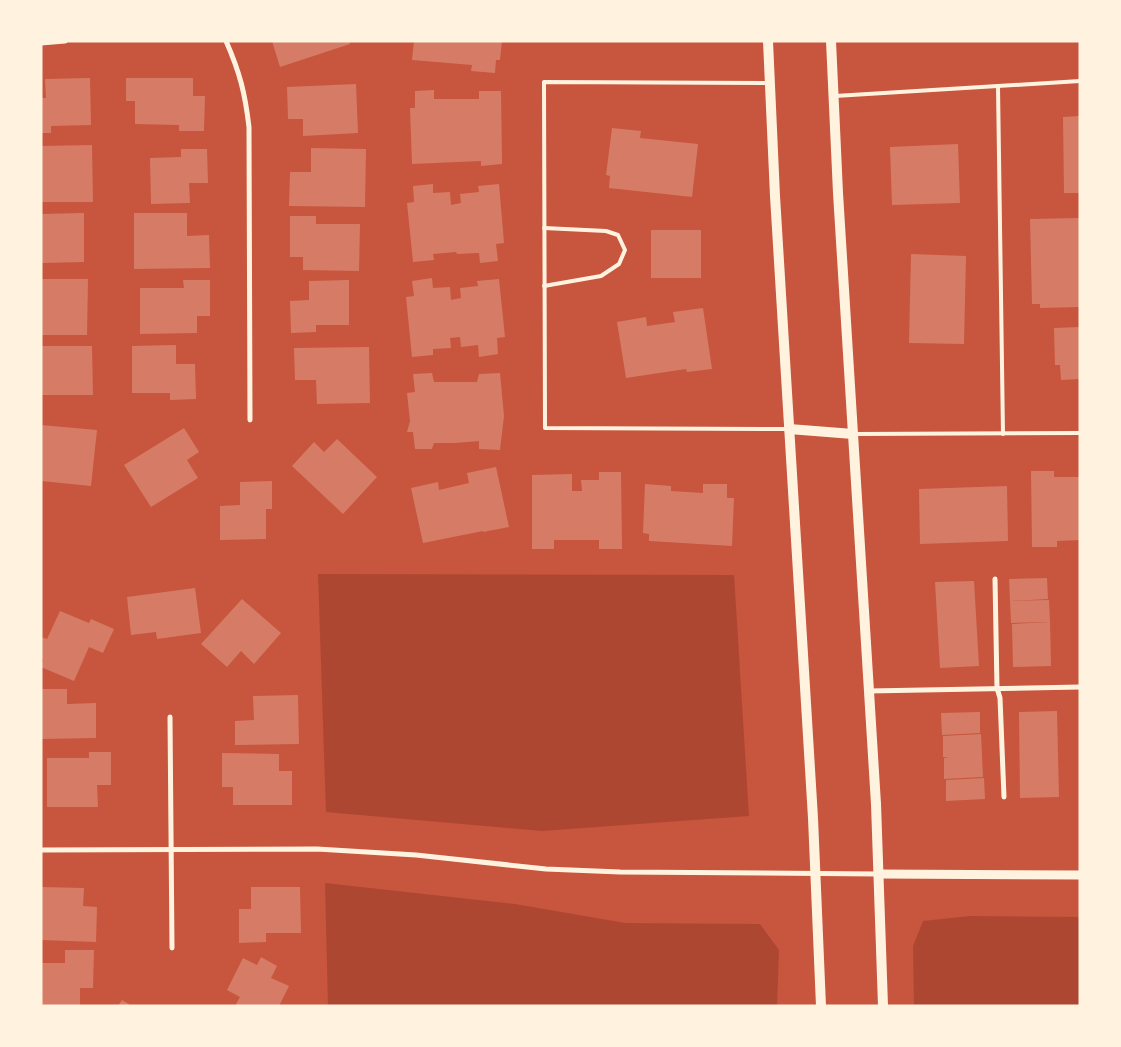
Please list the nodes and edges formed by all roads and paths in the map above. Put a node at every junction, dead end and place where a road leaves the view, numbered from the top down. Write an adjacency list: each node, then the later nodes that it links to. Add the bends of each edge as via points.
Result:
1 (65, 41): 5 (street)
2 (226, 41): 12 (street, via 246,96 249,127)
3 (768, 41): 7 (main road)
4 (831, 41): 9 (main road)
5 (41, 43)
6 (1080, 81): 8 (lane)
7 (769, 83): 10 (lane, via 544,82); 13 (main road)
8 (998, 86): 9 (lane); 16 (lane)
9 (833, 96): 15 (main road)
10 (544, 228): 11 (lane); 11 (lane, via 606,231 618,235 625,250 619,264 601,276)
11 (544, 286): 13 (lane, via 545,428)
12 (250, 420)
13 (789, 429): 15 (main road); 25 (main road)
14 (1080, 433): 16 (lane)
15 (853, 434): 16 (lane); 20 (main road)
16 (1003, 434)
17 (995, 579): 19 (street)
18 (1080, 687): 19 (street)
19 (997, 688): 20 (street); 22 (street)
20 (870, 690): 26 (main road)
21 (170, 717): 24 (street)
22 (1004, 798)
23 (41, 850): 24 (street)
24 (171, 850): 25 (street, via 317,848 546,869); 28 (street)
25 (816, 874): 26 (street); 29 (main road)
26 (878, 874): 27 (street); 30 (main road)
27 (1080, 875)
28 (172, 948)
29 (821, 1006)
30 (883, 1006)

